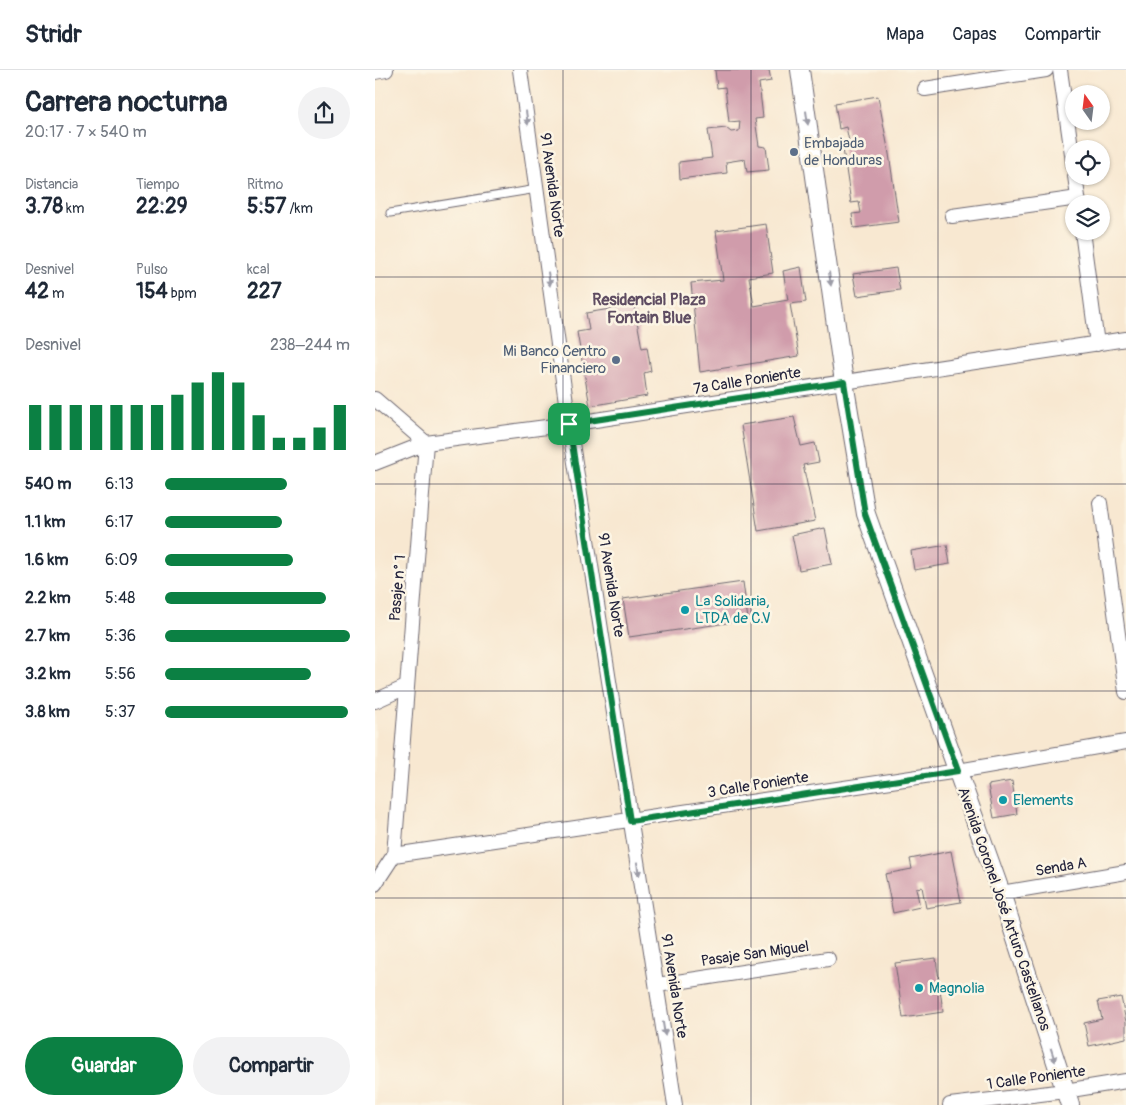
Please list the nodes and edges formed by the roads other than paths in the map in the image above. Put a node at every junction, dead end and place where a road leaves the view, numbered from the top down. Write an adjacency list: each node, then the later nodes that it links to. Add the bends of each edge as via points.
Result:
1 (386, 70): 6 (street)
2 (520, 70): 9 (street, 91 Avenida Norte, one-way to 9)
3 (800, 70): 16 (street, Avenida Coronel José Arturo Castellanos, one-way to 16)
4 (1046, 70): 7 (street)
5 (1060, 70): 8 (street)
6 (375, 72)
7 (925, 89)
8 (1070, 140)
9 (537, 189): 11 (lane); 18 (street, 91 Avenida Norte, one-way to 18)
10 (1065, 203): 12 (street)
11 (390, 214)
12 (953, 216)
13 (1083, 240): 15 (street)
14 (1126, 339): 15 (street, 7a Calle Poniente)
15 (1097, 344): 16 (street, 7a Calle Poniente)
16 (844, 382): 18 (street, 7a Calle Poniente); 26 (street, Avenida Coronel José Arturo Castellanos, via 865,514)
17 (375, 399): 19 (street)
18 (569, 424): 19 (street, 7a Calle Poniente); 27 (street, 91 Avenida Norte)
19 (426, 443): 20 (street, 7a Calle Poniente); 22 (street, Pasaje n° 1)
20 (375, 463)
21 (1100, 503): 23 (street)
22 (406, 687): 24 (street); 28 (street, Pasaje n° 1)
23 (1126, 692)
24 (375, 702)
25 (1126, 742): 26 (street, 3 Calle Poniente)
26 (958, 771): 27 (street, 3 Calle Poniente); 31 (street, Avenida Coronel José Arturo Castellanos)
27 (630, 821): 28 (street, 3 Calle Poniente); 33 (street, 91 Avenida Norte, one-way to 33)
28 (394, 855): 30 (street)
29 (1126, 872): 31 (street, Senda A)
30 (375, 884)
31 (1001, 893): 35 (street, Avenida Coronel José Arturo Castellanos, one-way to 35)
32 (828, 959): 33 (street, Pasaje San Miguel)
33 (657, 985): 36 (street, 91 Avenida Norte, one-way to 36)
34 (1126, 1083): 35 (street, 1 Calle Poniente)
35 (1067, 1098): 37 (street, 1 Calle Poniente)
36 (675, 1105)
37 (950, 1105)

